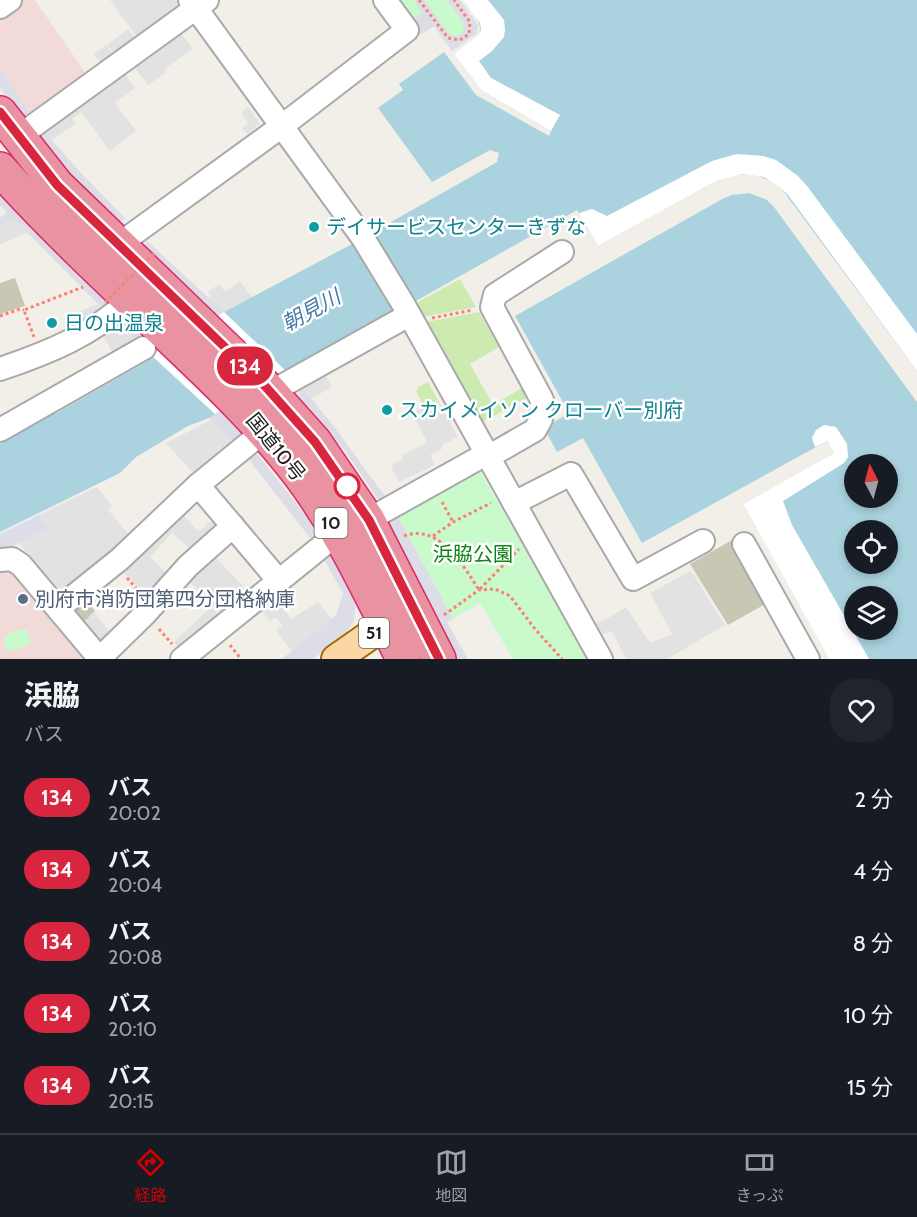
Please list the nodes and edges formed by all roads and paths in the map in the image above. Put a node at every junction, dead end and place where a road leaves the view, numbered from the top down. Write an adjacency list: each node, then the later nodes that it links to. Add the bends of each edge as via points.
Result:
1 (10, 0): 6 (street)
2 (385, 0): 8 (street, via 407,30)
3 (419, 0): 4 (path, via 448,38 460,40 469,34 470,22)
4 (454, 0)
5 (198, 3): 7 (street); 8 (street)
6 (0, 8)
7 (9, 125): 10 (highway, 国道10号 / 10, via 57,185)
8 (282, 126): 10 (street); 17 (street, via 363,238)
9 (0, 169): 14 (highway, 国道10号 / 10)
10 (118, 245): 22 (highway, 国道10号 / 10)
11 (155, 252): 14 (path, bridge)
12 (562, 252): 15 (street, via 495,295)
13 (85, 285): 16 (path)
14 (117, 301): 19 (highway, 国道10号 / 10); 20 (street, via 115,313 76,339)
15 (492, 307): 17 (path, via 425,319); 25 (street, via 542,400 539,426)
16 (24, 310): 18 (path); 20 (path)
17 (409, 315): 22 (street); 25 (street)
18 (0, 316)
19 (159, 344): 23 (street); 24 (highway, 国道10号 / 10, via 237,402)
20 (40, 356): 21 (street)
21 (0, 369)
22 (268, 389): 28 (highway, 国道10号 / 10, via 315,442)
23 (0, 430)
24 (264, 431): 26 (street); 30 (highway, 国道10号 / 10, via 306,485)
25 (487, 455): 27 (street); 28 (street)
26 (198, 485): 29 (street); 37 (street)
27 (512, 499): 31 (path, via 453,522); 33 (street); 34 (street, via 571,474 633,579)
28 (369, 520): 42 (highway, 国道10号 / 10)
29 (233, 526): 38 (street); 41 (street, via 188,566)
30 (337, 534): 38 (street); 42 (highway, 国道10号 / 10)
31 (433, 536): 32 (path, via 414,533); 39 (path, via 460,562)
32 (400, 538)
33 (534, 538): 39 (path); 49 (street)
34 (703, 541)
35 (744, 543): 50 (street)
36 (0, 560): 40 (street, via 17,561)
37 (113, 564): 40 (street); 41 (path, via 136,588 132,593)
38 (279, 581): 43 (street)
39 (478, 590): 42 (path); 48 (path, via 495,590 510,596)
40 (59, 608): 44 (street)
41 (146, 612): 43 (path); 44 (street)
42 (412, 617): 45 (main road, 51); 46 (highway, 国道10号 / 10); 47 (highway, 国道10号 / 10)
43 (183, 658)
44 (100, 659)
45 (336, 659)
46 (404, 659)
47 (439, 659)
48 (562, 659)
49 (601, 659)
50 (808, 659)

